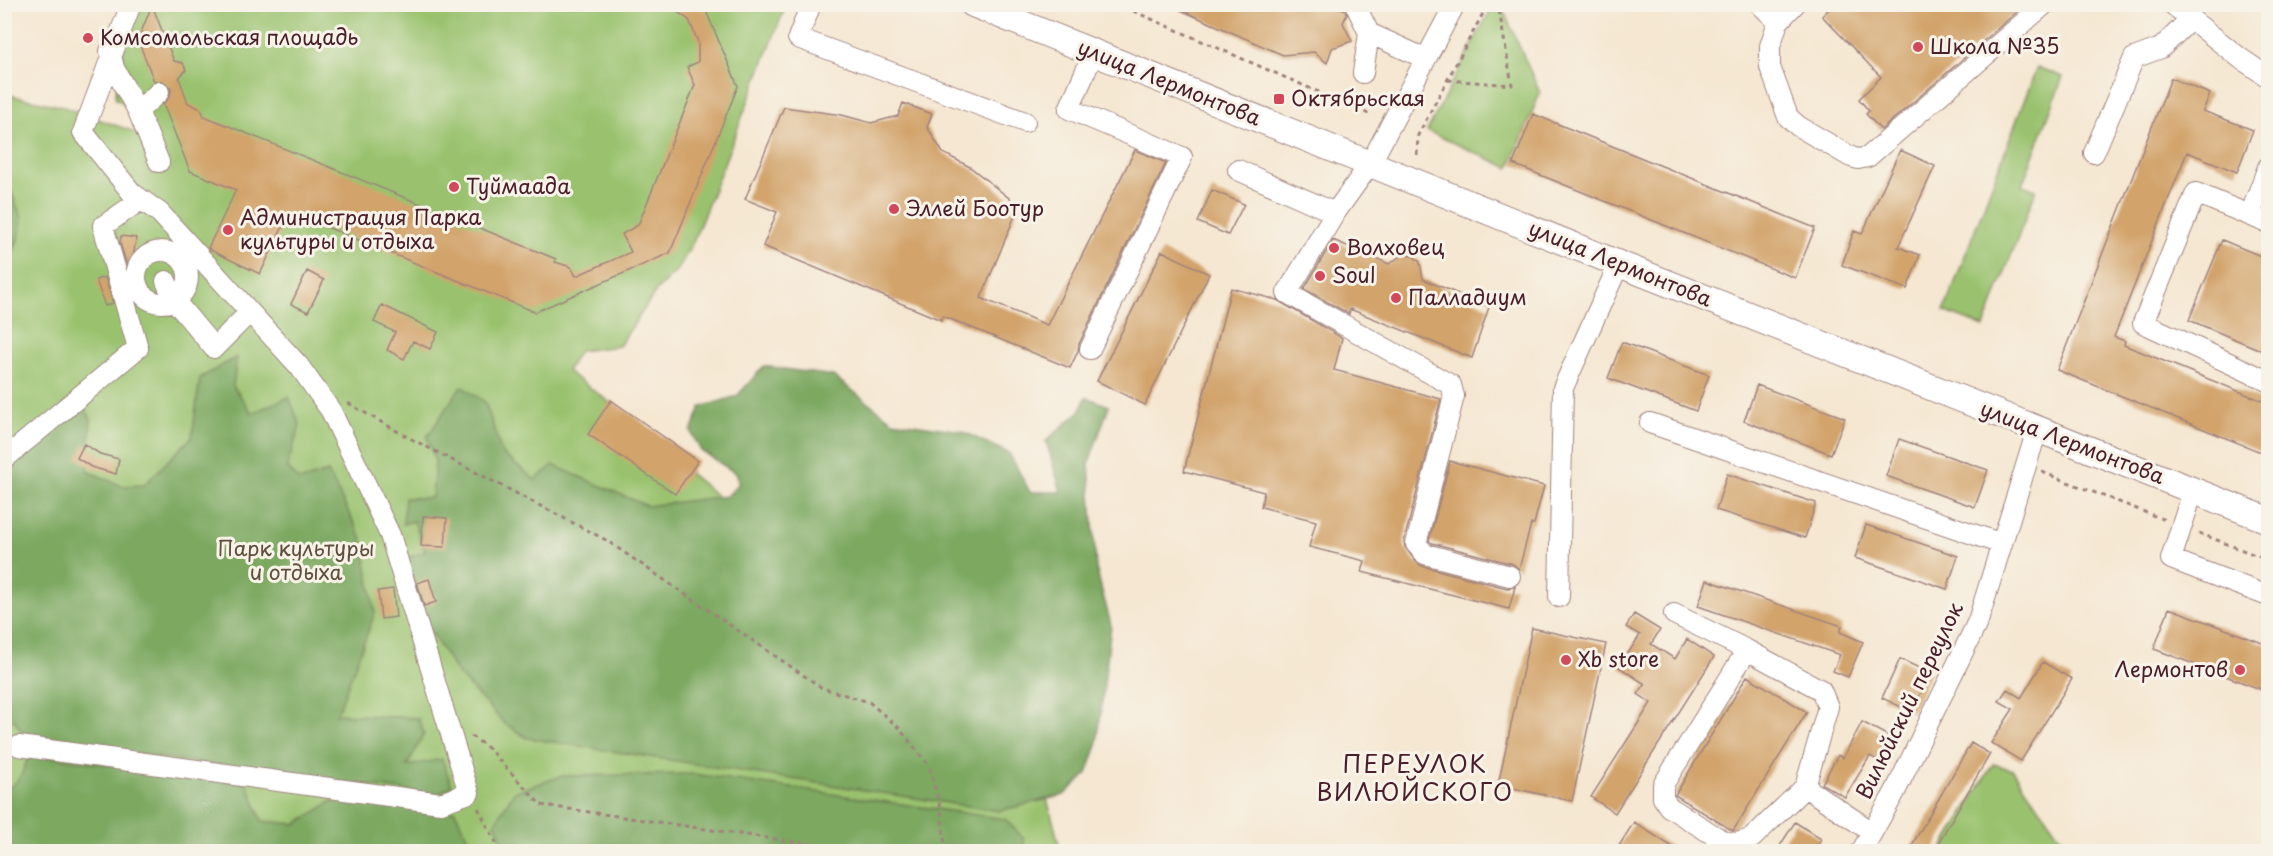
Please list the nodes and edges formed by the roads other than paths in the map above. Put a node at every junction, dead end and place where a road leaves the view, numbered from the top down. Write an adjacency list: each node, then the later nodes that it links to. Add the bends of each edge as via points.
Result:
1 (120, 4): 16 (street)
2 (131, 4): 16 (street)
3 (811, 4): 22 (street, via 798,38)
4 (973, 4): 11 (main road, улица Лермонтова)
5 (1355, 4): 14 (street)
6 (1455, 4): 17 (street)
7 (1760, 4): 13 (street)
8 (1795, 4): 13 (street)
9 (2045, 4): 13 (street, via 1869,157 1858,159 1788,117 1770,67 1770,46)
10 (2172, 4): 12 (street)
11 (1010, 11): 15 (main road, улица Лермонтова)
12 (2190, 20): 19 (street); 23 (street, via 2161,48 2134,58)
13 (1778, 22)
14 (1369, 33): 17 (street); 18 (street)
15 (1094, 52): 25 (main road, улица Лермонтова); 38 (street, via 1070,109 1182,157)
16 (110, 57): 21 (street); 28 (street, via 83,132)
17 (1426, 59): 25 (street)
18 (1363, 73)
19 (2268, 77)
20 (162, 101): 21 (street)
21 (138, 111): 24 (street)
22 (1025, 122)
23 (2094, 153)
24 (159, 162)
25 (1370, 164): 29 (street); 33 (main road, улица Лермонтова)
26 (2268, 167): 30 (street)
27 (1238, 170): 29 (street)
28 (141, 200): 31 (street); 42 (street, via 103,226 138,348)
29 (1335, 213): 46 (street, via 1287,293 1451,385 1454,396 1416,544 1425,554)
30 (2250, 215): 32 (street); 39 (street, via 2196,193 2143,322)
31 (166, 219): 34 (street); 37 (street)
32 (2268, 223)
33 (1619, 264): 41 (main road, улица Лермонтова); 48 (street, via 1563,388)
34 (166, 271): 35 (street); 35 (street, via 155,252 139,264 139,289); 36 (street)
35 (147, 297): 36 (street, via 159,302)
36 (174, 300): 37 (street, via 214,348)
37 (250, 312): 51 (street, via 299,366 331,411 390,535 469,793 441,803)
38 (1090, 350)
39 (2268, 381)
40 (1650, 423): 45 (street)
41 (2037, 430): 43 (main road, улица Лермонтова); 45 (street, Вилюйский переулок)
42 (4, 459)
43 (2193, 491): 44 (main road, улица Лермонтова); 47 (street, via 2171,559)
44 (2268, 520)
45 (2002, 544): 53 (street, Вилюйский переулок, via 1978,621)
46 (1510, 576)
47 (2268, 596)
48 (1559, 597)
49 (1674, 614): 50 (street)
50 (1747, 650): 52 (street, via 1821,690 1825,699 1828,707); 52 (street, via 1663,785 1663,798 1669,807 1723,841 1733,843 1752,838)
51 (19, 746)
52 (1805, 787): 53 (street)
53 (1872, 832): 54 (street, Вилюйский переулок)
54 (1860, 852)

